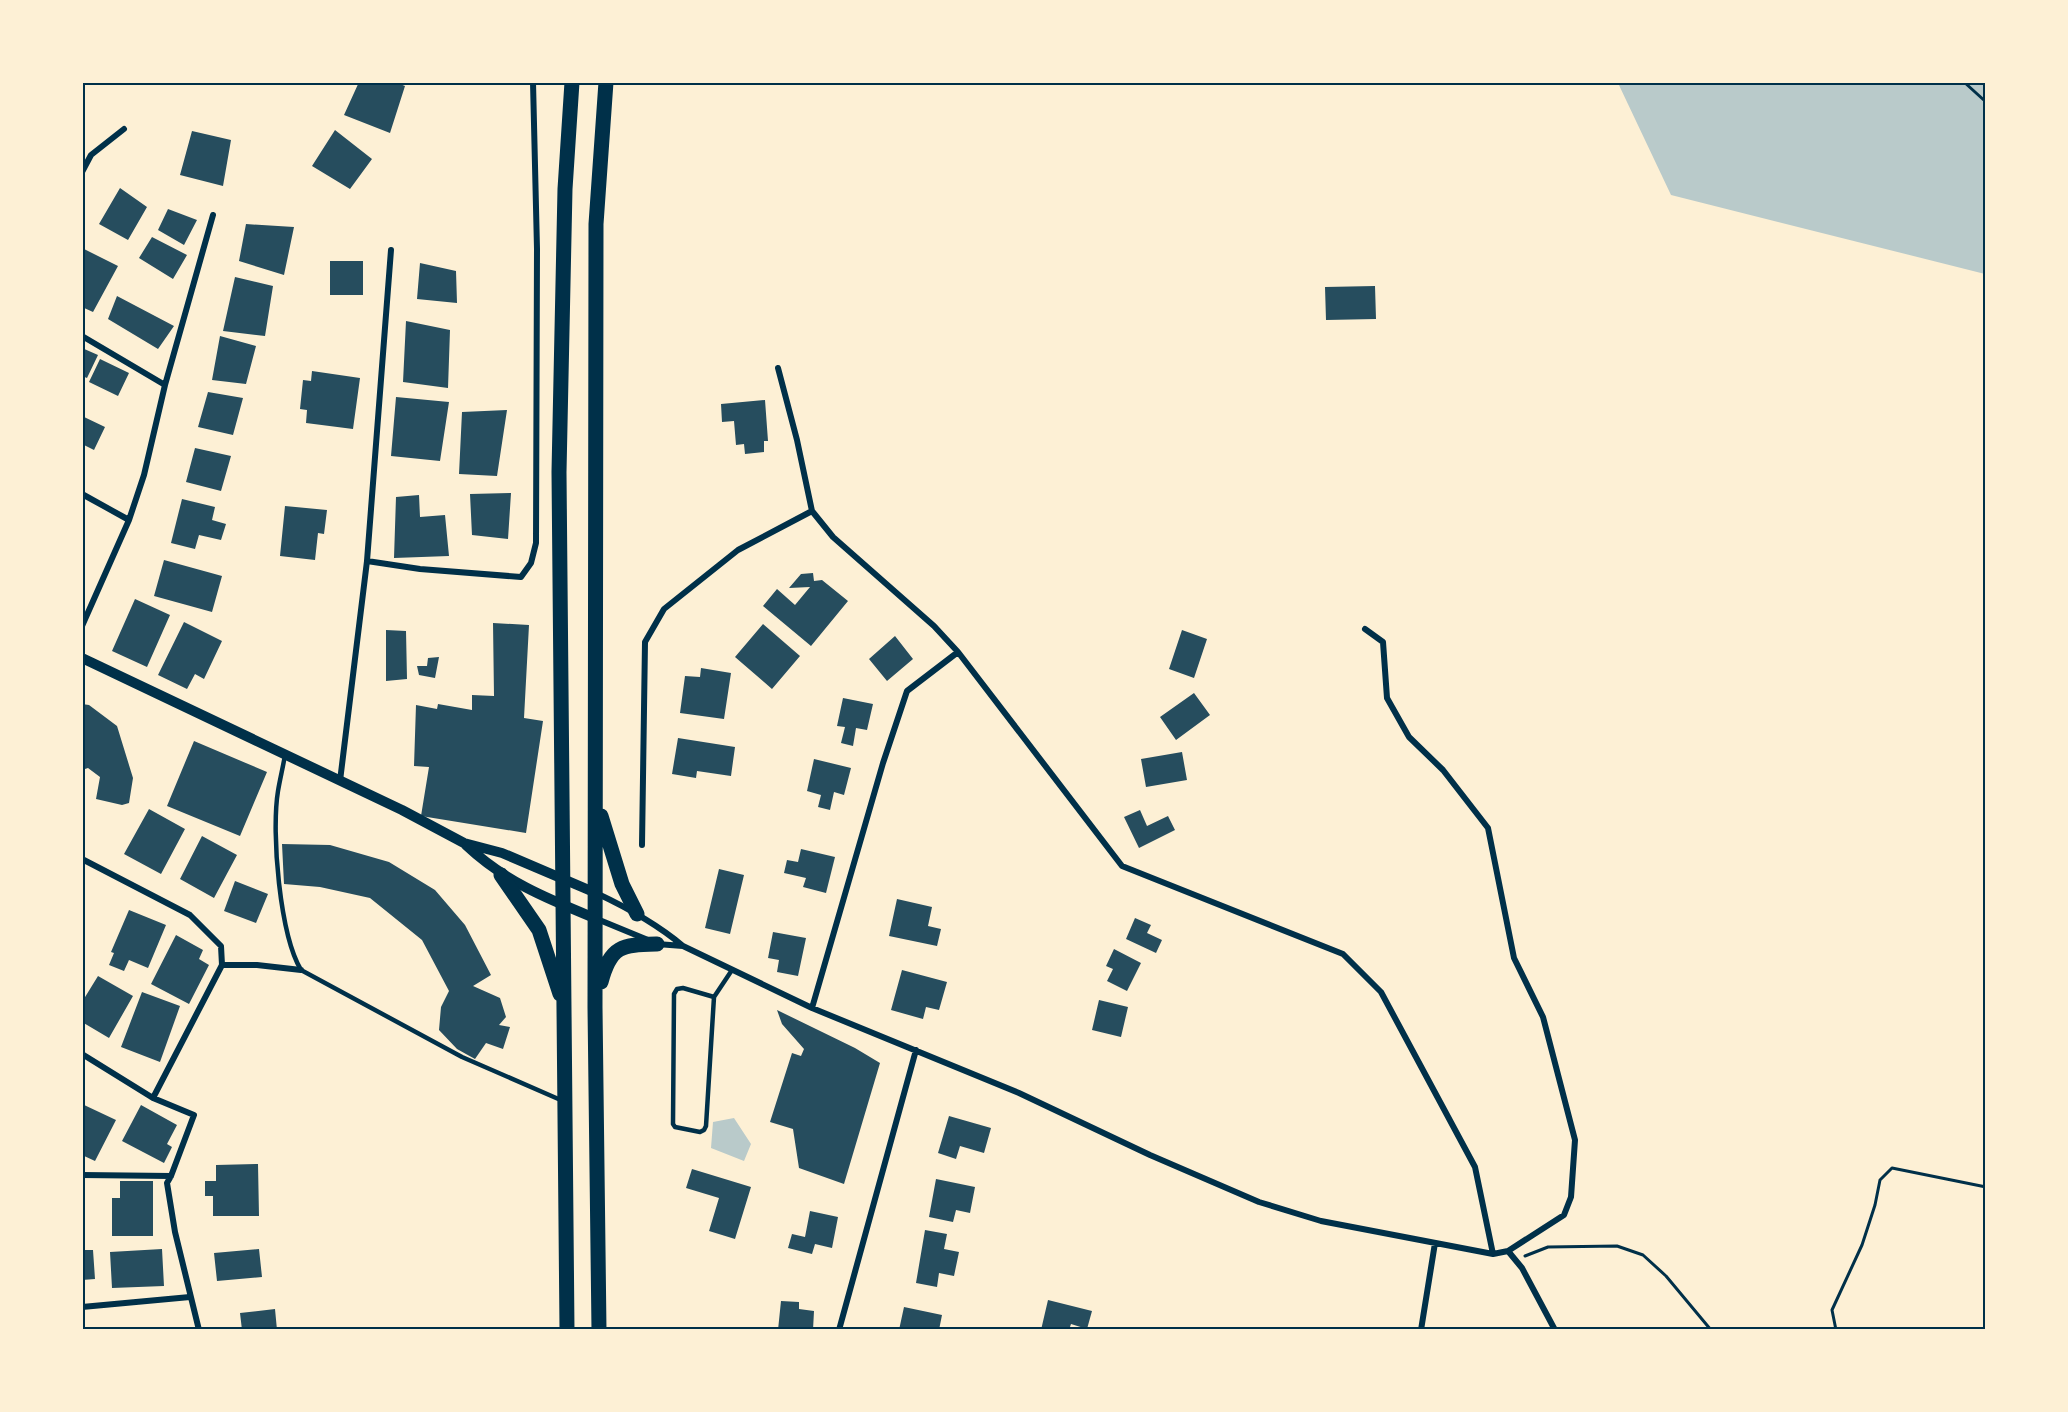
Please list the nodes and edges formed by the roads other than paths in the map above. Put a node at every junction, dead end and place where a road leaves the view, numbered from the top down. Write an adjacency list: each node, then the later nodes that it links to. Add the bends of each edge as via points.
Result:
1 (533, 82): 14 (street, via 536,543 531,563 521,577)
2 (572, 82): 26 (highway, via 565,189 559,472)
3 (606, 82): 21 (highway, via 596,224)
4 (124, 129): 5 (street, via 91,155)
5 (82, 172)
6 (213, 215): 10 (street)
7 (391, 250): 14 (street)
8 (82, 336): 10 (street)
9 (778, 368): 12 (street)
10 (165, 385): 13 (street)
11 (82, 494): 13 (street)
12 (812, 511): 17 (street, via 832,537 934,626); 23 (street, via 738,549 664,609 645,642)
13 (129, 520): 15 (street)
14 (367, 561): 20 (street)
15 (82, 626)
16 (1365, 629): 47 (street, via 1383,642 1387,698 1409,737 1443,770 1488,828 1514,958 1543,1017 1575,1140 1571,1197 1564,1215)
17 (958, 652): 39 (street, via 907,691); 48 (street, via 1122,866 1343,954 1381,992 1475,1167)
18 (82, 658): 19 (street)
19 (285, 755): 20 (street); 34 (lane, via 277,793 277,856 285,924)
20 (340, 781): 22 (street)
21 (596, 799): 27 (highway); 29 (highway, via 622,884)
22 (464, 843): 25 (street); 26 (street, via 502,853)
23 (642, 845)
24 (82, 859): 33 (street, via 189,915 220,946)
25 (501, 875): 28 (street); 38 (highway, via 539,930)
26 (564, 879): 27 (street); 28 (highway)
27 (597, 893): 29 (street); 30 (highway)
28 (564, 906): 30 (street); 38 (highway)
29 (637, 914): 32 (street)
30 (597, 919): 31 (street); 37 (highway)
31 (657, 944): 32 (street); 37 (highway, via 630,945 614,951 606,964)
32 (684, 946): 35 (street)
33 (222, 965): 34 (street); 42 (street)
34 (301, 970): 43 (lane, via 462,1057)
35 (732, 970): 36 (lane); 39 (street)
36 (714, 998): 36 (lane, via 706,1126 700,1132 675,1127 674,994 683,988)
37 (595, 1007): 53 (highway)
38 (565, 1008): 43 (highway)
39 (812, 1008): 40 (street)
40 (916, 1050): 46 (street, via 1259,1202 1321,1221); 54 (street)
41 (82, 1054): 42 (street)
42 (153, 1098): 45 (street, via 194,1115)
43 (566, 1102): 52 (highway)
44 (82, 1175): 45 (street)
45 (171, 1176): 49 (street, via 167,1183 169,1203)
46 (1435, 1243): 48 (street); 55 (street)
47 (1508, 1251): 48 (street); 56 (street, via 1522,1268)
48 (1494, 1254)
49 (190, 1297): 50 (street); 51 (street)
50 (82, 1307)
51 (199, 1329)
52 (567, 1329)
53 (599, 1329)
54 (839, 1329)
55 (1421, 1329)
56 (1555, 1329)

